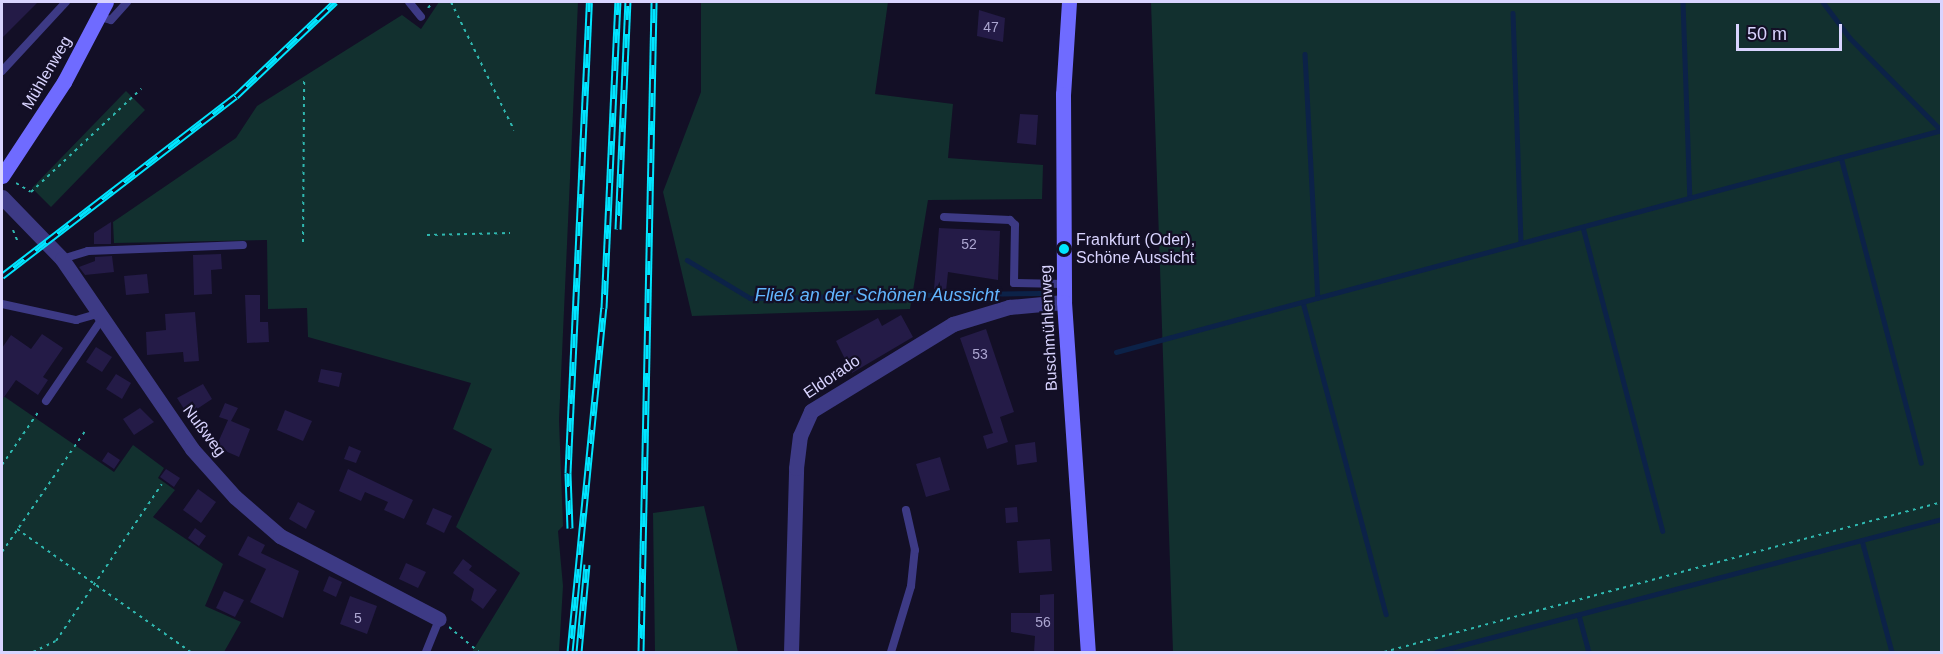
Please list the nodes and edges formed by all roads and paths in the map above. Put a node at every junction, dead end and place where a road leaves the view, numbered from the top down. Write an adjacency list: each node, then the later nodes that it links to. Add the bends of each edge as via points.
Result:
1 (66, 2): 9 (lane, Mühlenweg)
2 (106, 2): 7 (street, Mühlenweg)
3 (127, 2): 7 (lane, via 111,20)
4 (409, 2): 8 (lane)
5 (451, 2): 12 (path)
6 (1069, 2): 23 (street, Buschmühlenweg, via 1063,94)
7 (100, 17): 13 (street, Mühlenweg)
8 (421, 17)
9 (2, 71)
10 (304, 79): 20 (path)
11 (141, 89): 13 (path, via 32,192)
12 (514, 130)
13 (8, 179)
14 (2, 197): 22 (street, Nußweg)
15 (944, 217): 23 (lane, via 1010,220 1015,225 1014,283)
16 (14, 226): 19 (path)
17 (510, 233): 18 (path)
18 (427, 235)
19 (17, 240)
20 (303, 242)
21 (243, 245): 22 (lane, via 88,251)
22 (62, 260): 26 (street, Nußweg)
23 (1064, 284): 24 (street, Buschmühlenweg)
24 (1064, 302): 41 (street, Eldorado, via 1009,307 953,324 811,411 800,436 796,468); 43 (street, Buschmühlenweg)
25 (2, 304): 26 (lane, via 76,320)
26 (101, 315): 27 (lane); 36 (street, Nußweg, via 192,449 235,497 280,536)
27 (46, 401): 29 (path)
28 (86, 430): 33 (path)
29 (2, 465)
30 (162, 484): 35 (path)
31 (1941, 502): 44 (path)
32 (906, 510): 42 (lane, via 915,550 911,586)
33 (17, 529): 34 (path); 35 (path)
34 (2, 552)
35 (93, 585): 37 (path, via 56,641); 38 (path)
36 (439, 619): 39 (lane); 40 (path)
37 (33, 652)
38 (191, 652)
39 (426, 652)
40 (479, 652)
41 (791, 652)
42 (891, 652)
43 (1088, 652)
44 (1384, 652)

